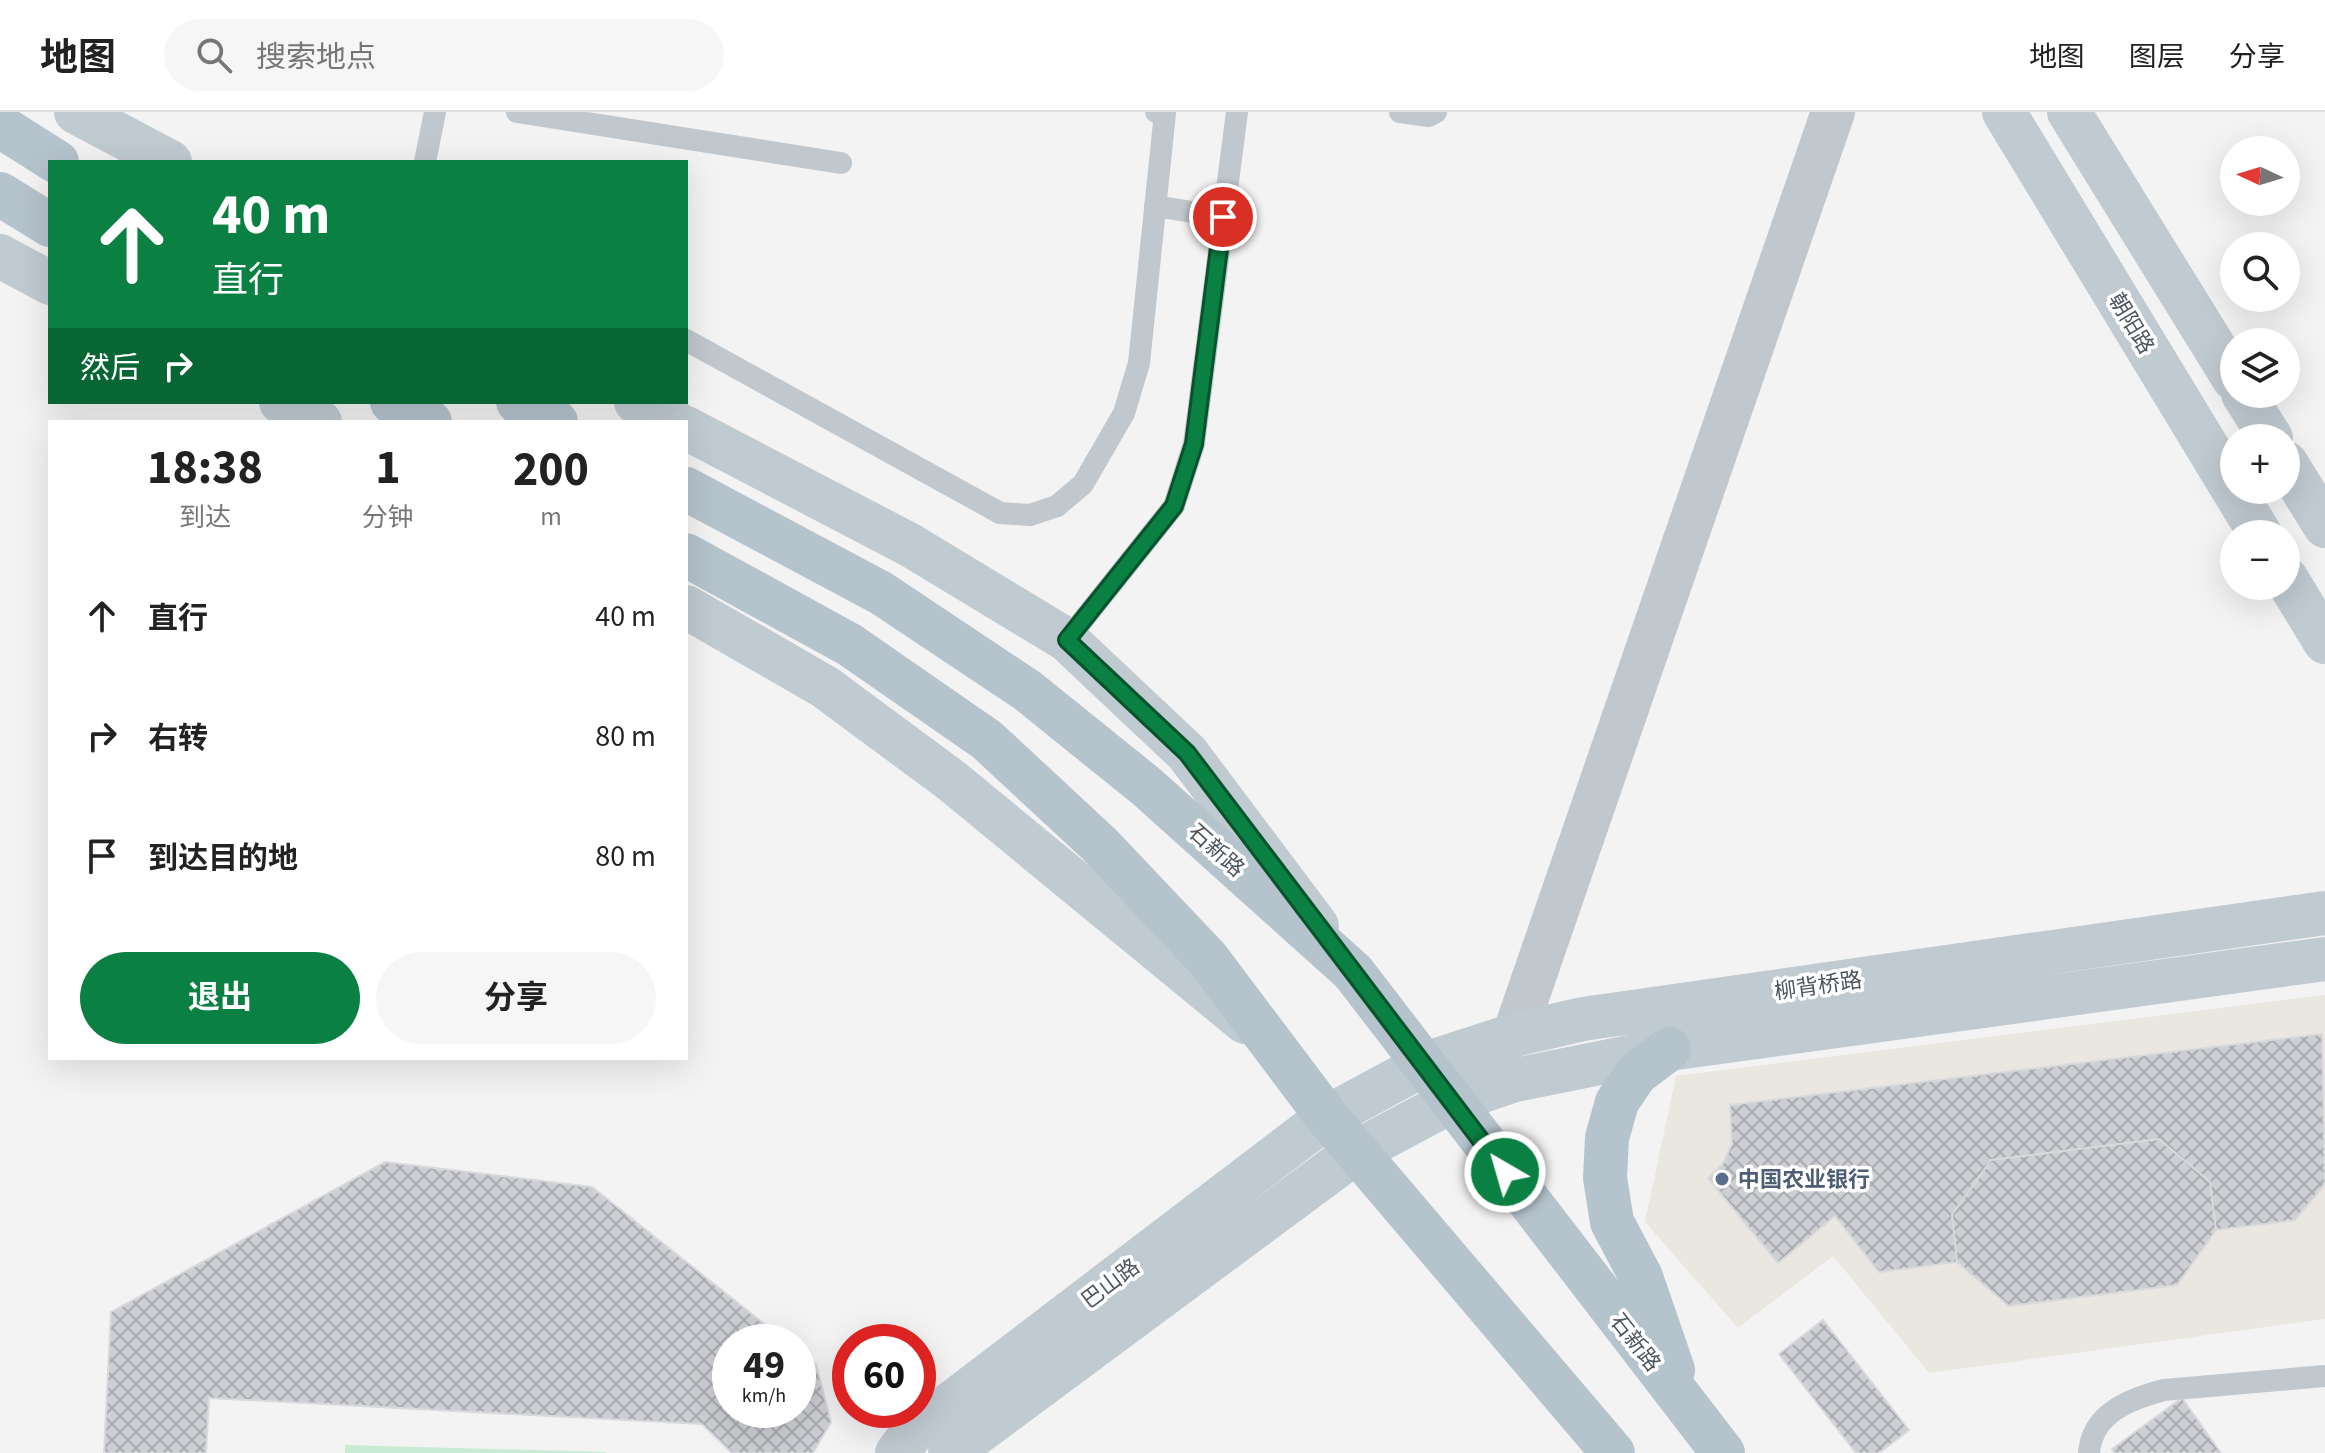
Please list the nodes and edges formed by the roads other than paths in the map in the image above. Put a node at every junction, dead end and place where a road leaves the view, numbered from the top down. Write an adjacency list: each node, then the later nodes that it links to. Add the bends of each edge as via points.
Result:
1 (76, 112): 13 (street)
2 (435, 112): 14 (lane)
3 (517, 112): 15 (lane)
4 (1156, 112): 17 (lane, via 1165,113)
5 (1237, 112): 18 (lane)
6 (1400, 112): 7 (lane)
7 (1436, 112)
8 (1833, 112): 45 (street)
9 (2004, 112): 35 (street, 朝阳路)
10 (2069, 112): 23 (street)
11 (0, 126): 12 (main road)
12 (54, 160)
13 (166, 160)
14 (425, 160)
15 (841, 163)
16 (0, 194): 19 (main road)
17 (1155, 206): 18 (lane); 22 (lane, via 1139,363 1124,413 1083,484 1057,506 1030,515 1000,513)
18 (1223, 217): 40 (lane, via 1194,444 1174,506)
19 (48, 224)
20 (0, 256): 21 (street)
21 (48, 282)
22 (688, 341)
23 (2220, 356)
24 (285, 404): 28 (street)
25 (396, 404): 29 (main road)
26 (522, 404): 30 (main road)
27 (640, 404): 31 (street)
28 (316, 420)
29 (426, 420)
30 (552, 420)
31 (671, 420)
32 (688, 429): 40 (street, via 910,545)
33 (2300, 486): 36 (street)
34 (688, 490): 44 (main road, 石新路, via 881,593 1028,691 1147,787)
35 (2252, 520)
36 (2325, 526)
37 (688, 556): 46 (main road, via 850,645 987,740 1099,844 1208,959)
38 (2299, 600): 41 (street)
39 (688, 608): 46 (street, via 825,687 952,781)
40 (1067, 640): 44 (street, via 1187,753)
41 (2325, 642)
42 (2325, 913): 45 (street, 柳背桥路, via 1650,1009)
43 (2325, 959): 47 (street, 柳背桥路)
44 (1353, 972): 48 (main road, 石新路)
45 (1514, 1035): 48 (street, 柳背桥路)
46 (1274, 1045): 50 (main road)
47 (1669, 1049): 49 (street, 柳背桥路, via 1543,1073); 53 (main road, via 1636,1074 1617,1102 1607,1138 1605,1178 1612,1222 1641,1277)
48 (1425, 1064): 49 (main road, 石新路); 50 (street, 柳背桥路)
49 (1450, 1102): 51 (street, 柳背桥路); 53 (main road, 石新路)
50 (1327, 1117): 51 (main road); 54 (street, 巴山路, via 912,1433)
51 (1356, 1152): 55 (street, 巴山路); 56 (main road)
52 (2325, 1376): 58 (lane, via 2140,1396 2097,1425)
53 (1686, 1406): 57 (main road, 石新路)
54 (897, 1453)
55 (950, 1453)
56 (1613, 1453)
57 (1723, 1453)
58 (2089, 1453)

